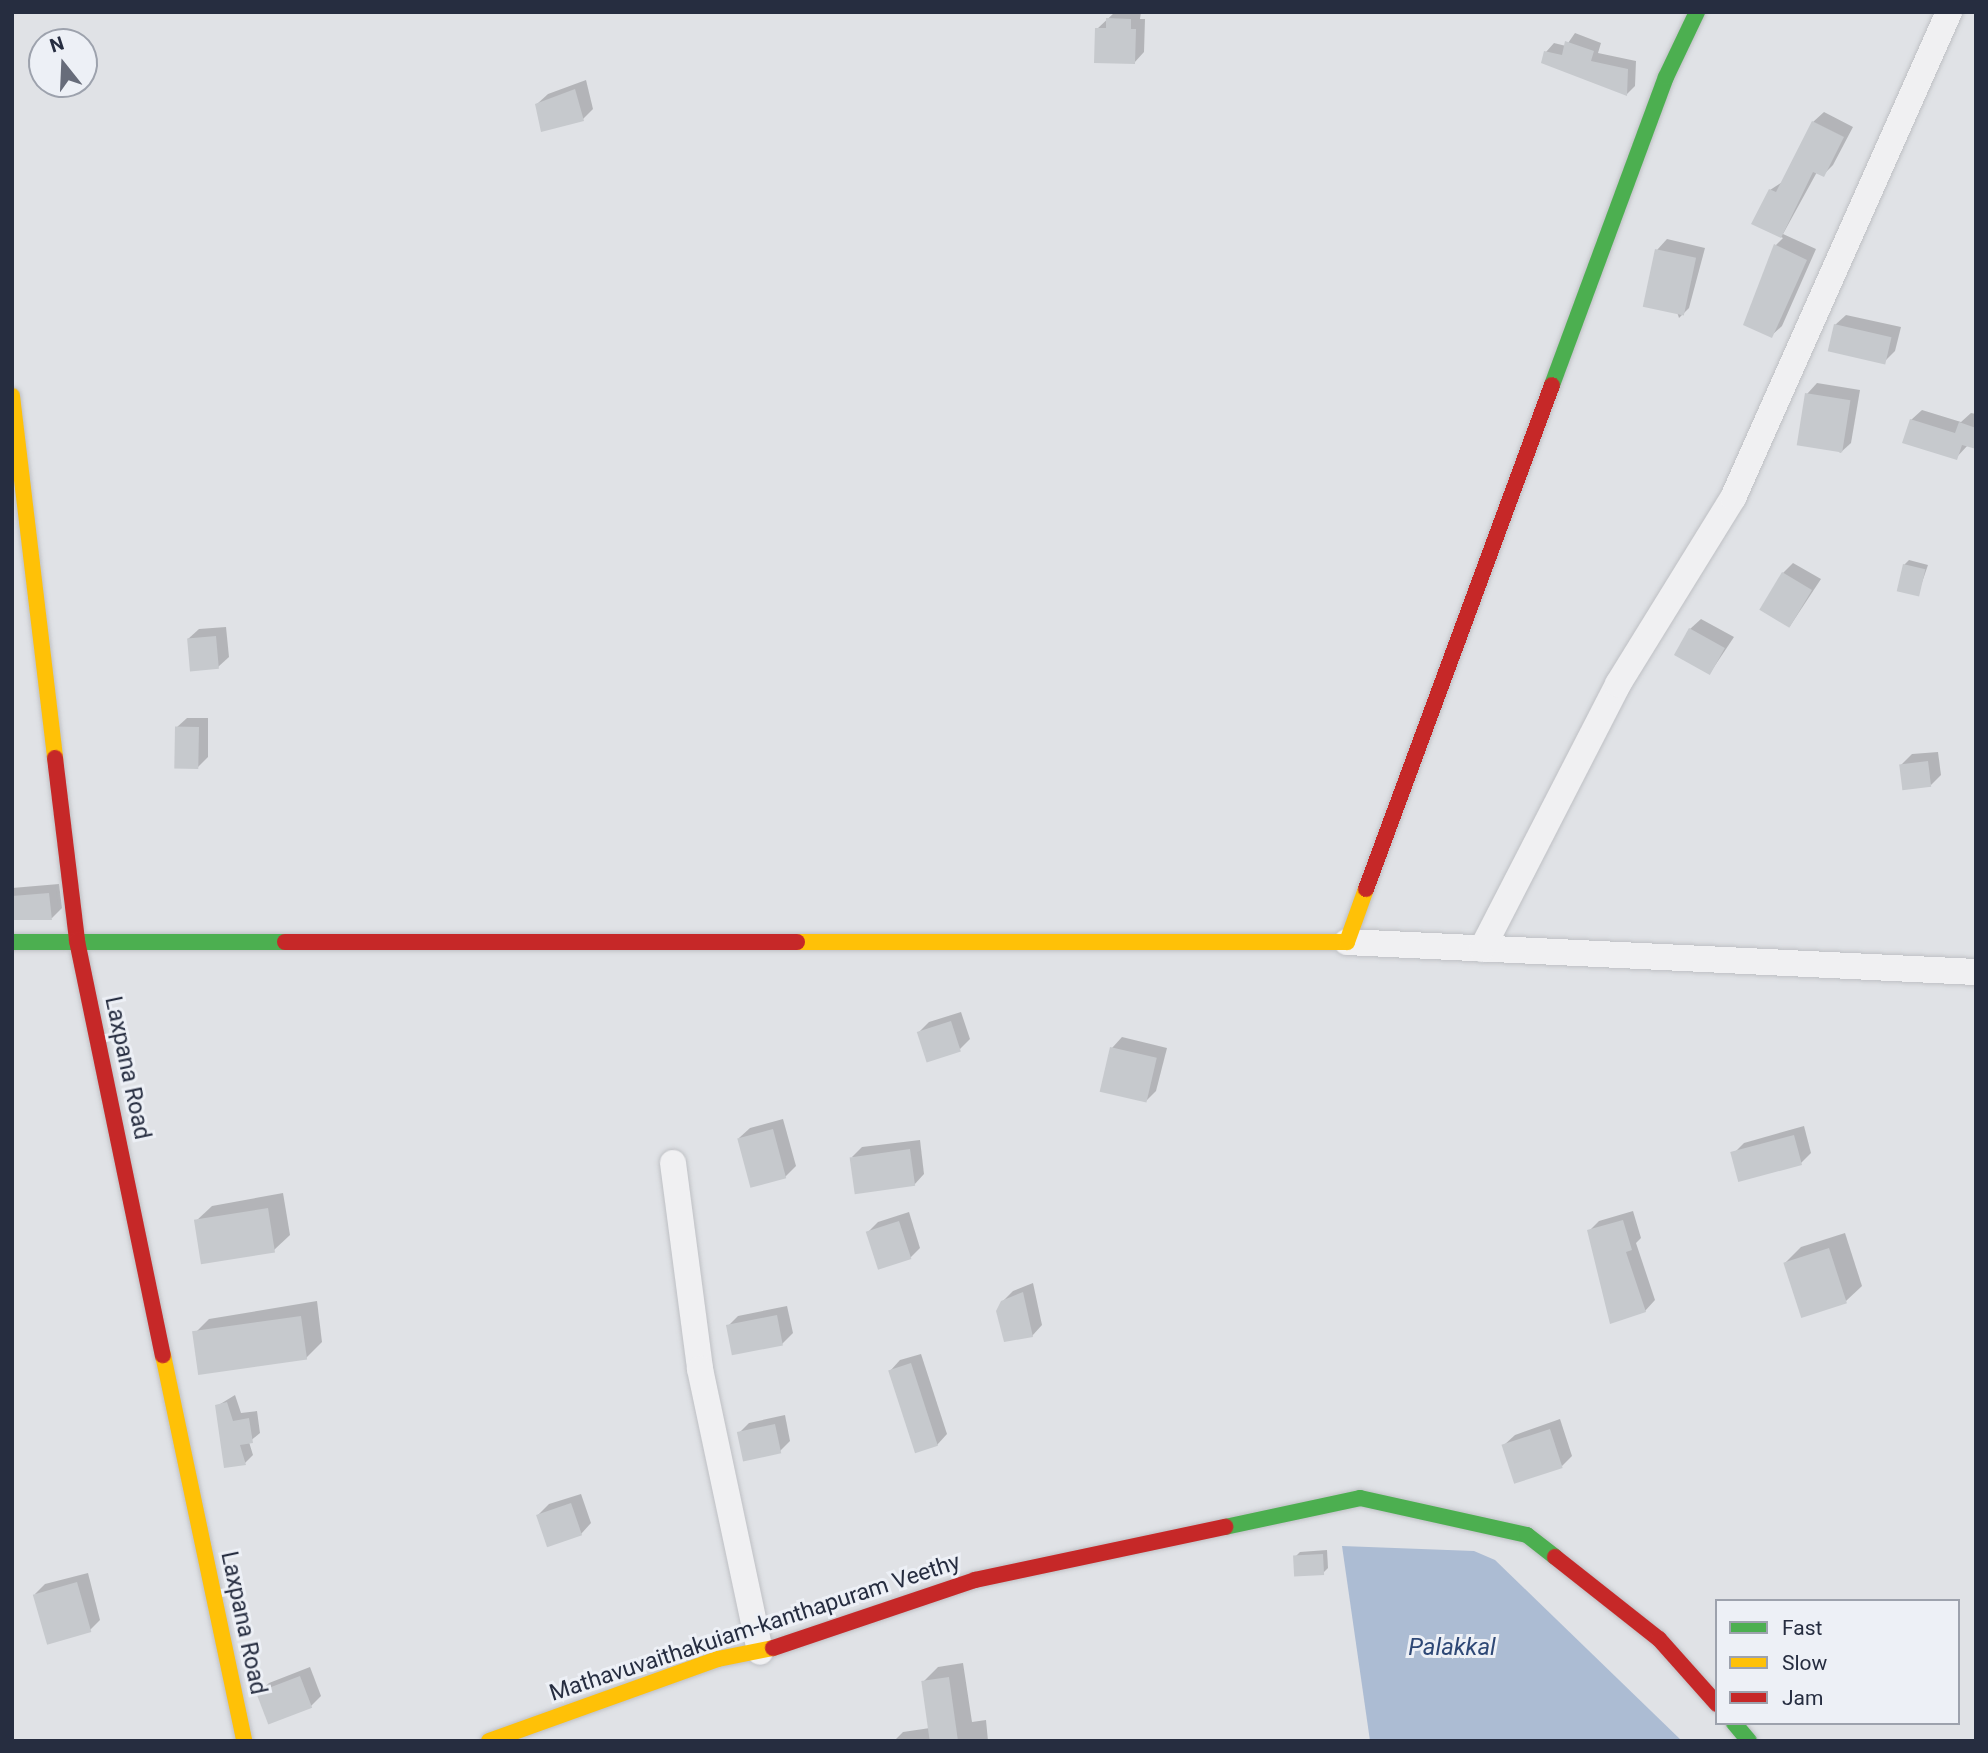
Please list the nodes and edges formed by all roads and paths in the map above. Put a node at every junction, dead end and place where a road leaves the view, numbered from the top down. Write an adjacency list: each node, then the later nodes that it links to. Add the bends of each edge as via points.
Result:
1 (1697, 12): 6 (street, via 1666,77)
2 (1949, 12): 7 (street, via 1734,498 1618,684)
3 (12, 396): 4 (street, Laxpana Road)
4 (77, 941): 5 (street); 6 (street); 13 (street, Laxpana Road)
5 (12, 942)
6 (1347, 942): 7 (street)
7 (1482, 949): 8 (street)
8 (1976, 972)
9 (673, 1163): 10 (street, via 700,1369)
10 (760, 1652): 11 (street, Mathavuvaithakuiam-kanthapuram Veethy, via 876,1617 975,1580 1360,1498 1527,1535 1659,1639); 14 (street, Mathavuvaithakuiam-kanthapuram Veethy, via 719,1659)
11 (1715, 1702)
12 (1736, 1725): 15 (street)
13 (244, 1741)
14 (489, 1741)
15 (1749, 1741)

